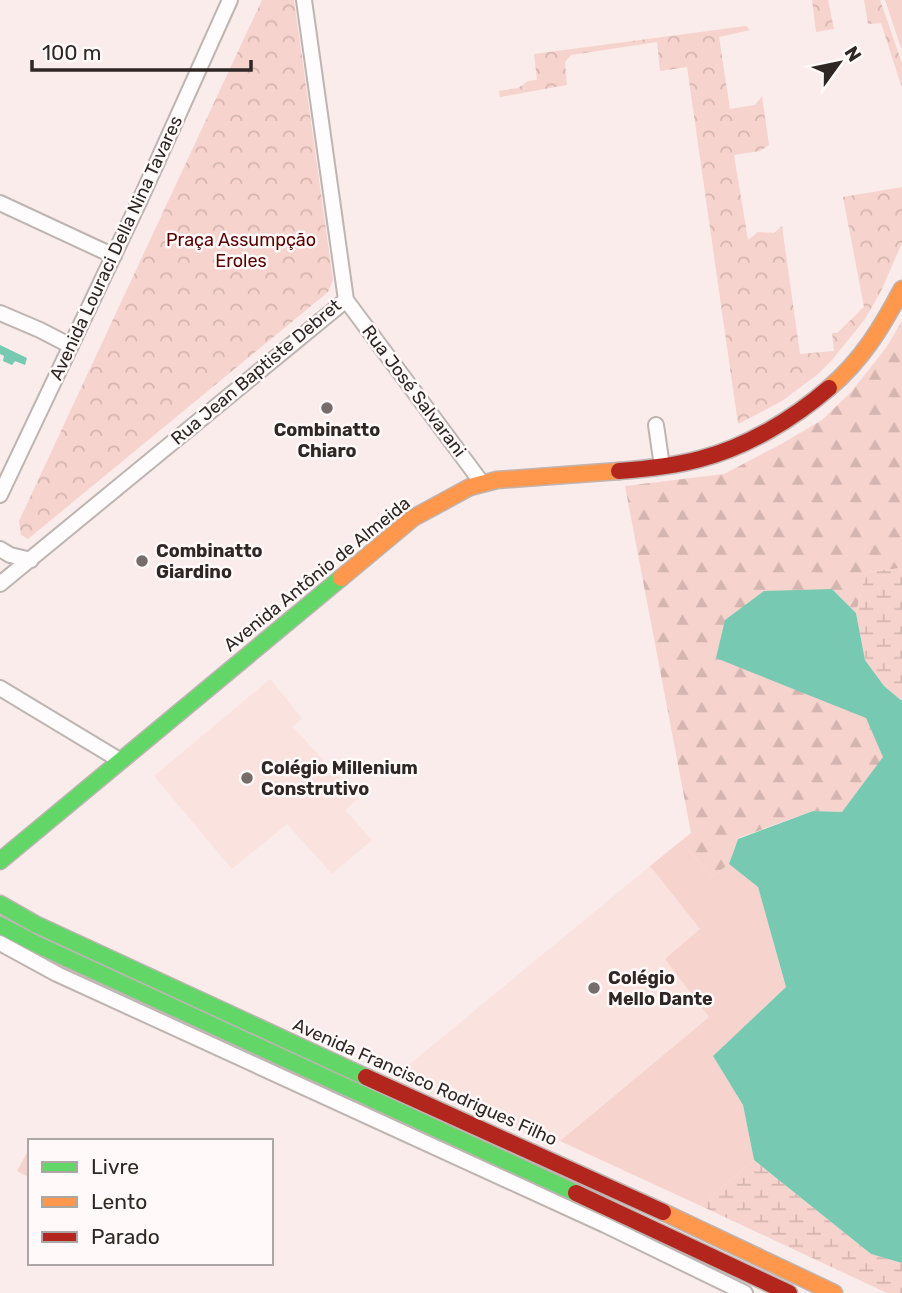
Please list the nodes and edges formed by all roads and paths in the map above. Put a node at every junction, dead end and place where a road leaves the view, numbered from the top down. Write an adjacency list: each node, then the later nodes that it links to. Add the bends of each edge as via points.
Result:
1 (230, 0): 4 (street, Avenida Louraci Della Nina Tavares)
2 (304, 0): 6 (street, Rua Jean Baptiste Debret)
3 (0, 203): 4 (street)
4 (114, 256): 8 (street, Avenida Louraci Della Nina Tavares)
5 (902, 289): 10 (main road, Avenida Antônio de Almeida, via 876,337 856,362 801,409 727,451)
6 (345, 300): 11 (street, Rua José Salvarani); 14 (street, Rua Jean Baptiste Debret)
7 (0, 313): 8 (street)
8 (71, 346): 12 (street, Avenida Louraci Della Nina Tavares)
9 (656, 425): 10 (street)
10 (662, 466): 11 (main road, Avenida Antônio de Almeida)
11 (482, 483): 17 (main road, Avenida Antônio de Almeida, via 413,518)
12 (0, 495)
13 (0, 549): 14 (street)
14 (31, 560): 15 (street, Rua Jean Baptiste Debret)
15 (0, 584)
16 (0, 688): 17 (street)
17 (121, 761): 18 (main road, Avenida Antônio de Almeida)
18 (0, 861)
19 (0, 904): 24 (main road, Avenida Francisco Rodrigues Filho)
20 (0, 925): 23 (main road, Avenida Francisco Rodrigues Filho)
21 (0, 943): 22 (street, via 57,974)
22 (745, 1293)
23 (789, 1293)
24 (834, 1293)

